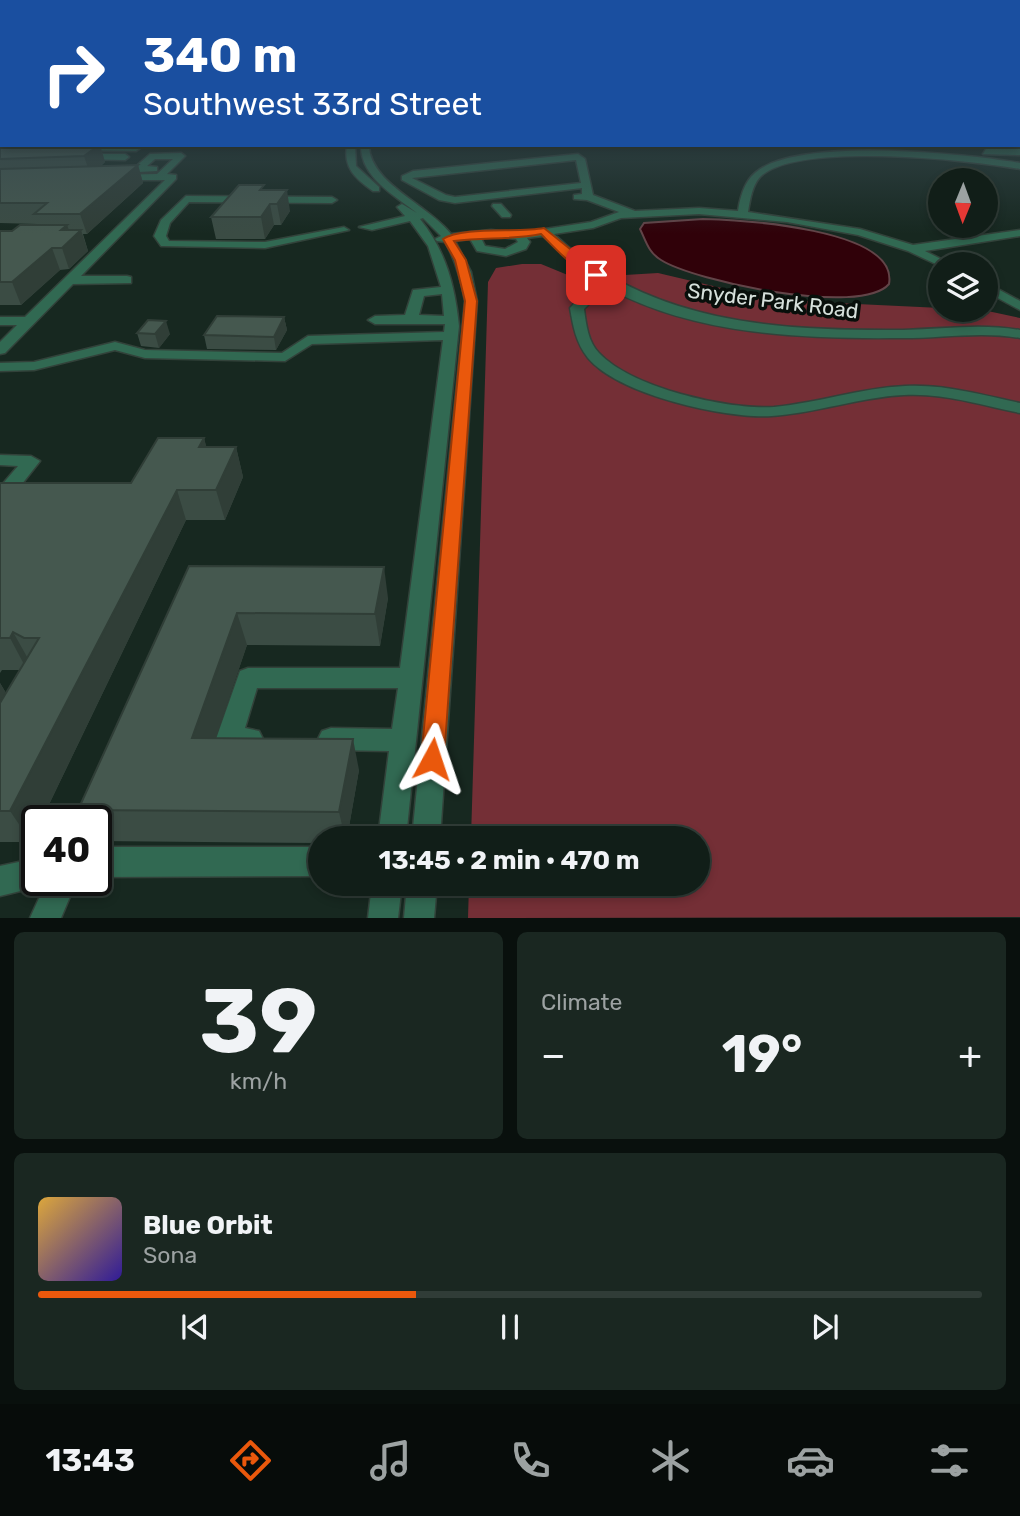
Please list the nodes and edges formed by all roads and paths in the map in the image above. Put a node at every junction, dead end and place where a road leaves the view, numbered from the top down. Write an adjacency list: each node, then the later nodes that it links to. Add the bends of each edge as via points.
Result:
1 (125, 149): 6 (street, via 69,153)
2 (135, 149): 6 (street)
3 (350, 149): 16 (street, via 348,158 356,173)
4 (364, 149): 16 (street, via 368,169)
5 (1020, 152): 7 (street, via 983,152 993,158)
6 (125, 157): 11 (street, via 109,174 159,177 171,173)
7 (1020, 158)
8 (1020, 166): 15 (street, via 975,159 891,156 780,162 759,173 746,192)
9 (586, 181): 9 (street, via 431,192 405,176 571,157 580,158); 10 (street); 14 (street)
10 (565, 197): 13 (street); 16 (street)
11 (152, 199): 12 (street); 25 (street)
12 (186, 199): 18 (street, via 332,200); 18 (street, via 165,222 160,236 165,244 265,245)
13 (497, 206): 16 (street); 17 (street)
14 (634, 214): 15 (street); 19 (street)
15 (743, 214): 26 (street, via 831,226)
16 (427, 215): 18 (street); 23 (street)
17 (506, 215)
18 (344, 230)
19 (544, 231): 22 (street); 30 (street, Snyder Park Road, via 570,257)
20 (1020, 233): 26 (street)
21 (474, 236): 22 (street); 22 (street, via 481,249 497,253 522,247); 23 (street)
22 (519, 236)
23 (440, 239): 31 (street, via 439,256); 50 (street, via 461,260 471,301)
24 (96, 240): 25 (street)
25 (110, 240): 28 (street)
26 (912, 249): 27 (street)
27 (928, 256)
28 (70, 280): 29 (street); 37 (street)
29 (127, 280)
30 (612, 285): 39 (street, Snyder Park Road, via 704,318 808,331 908,334 957,329); 42 (street, via 577,308 589,354 609,369 670,397 753,412 922,390)
31 (449, 290): 34 (street, via 418,293); 38 (street)
32 (998, 293): 33 (street)
33 (1020, 306)
34 (411, 319): 35 (street); 38 (street)
35 (375, 320)
36 (0, 321): 37 (street)
37 (29, 321): 40 (street)
38 (451, 328): 41 (street, via 308,340 285,357 145,354 115,346 34,366); 45 (street)
39 (1020, 334)
40 (0, 350)
41 (0, 367)
42 (1019, 408)
43 (0, 460): 44 (street, via 31,461)
44 (0, 499)
45 (411, 678): 46 (street, via 248,678 229,739); 48 (street)
46 (269, 739)
47 (310, 739): 48 (street)
48 (404, 740): 49 (street)
49 (393, 826)
50 (427, 826)
51 (112, 862): 52 (street)
52 (308, 862)
53 (21, 876): 54 (street)
54 (0, 881)
55 (55, 896): 58 (street)
56 (386, 896): 59 (street)
57 (421, 896): 60 (street)
58 (45, 918)
59 (383, 918)
60 (419, 918)

